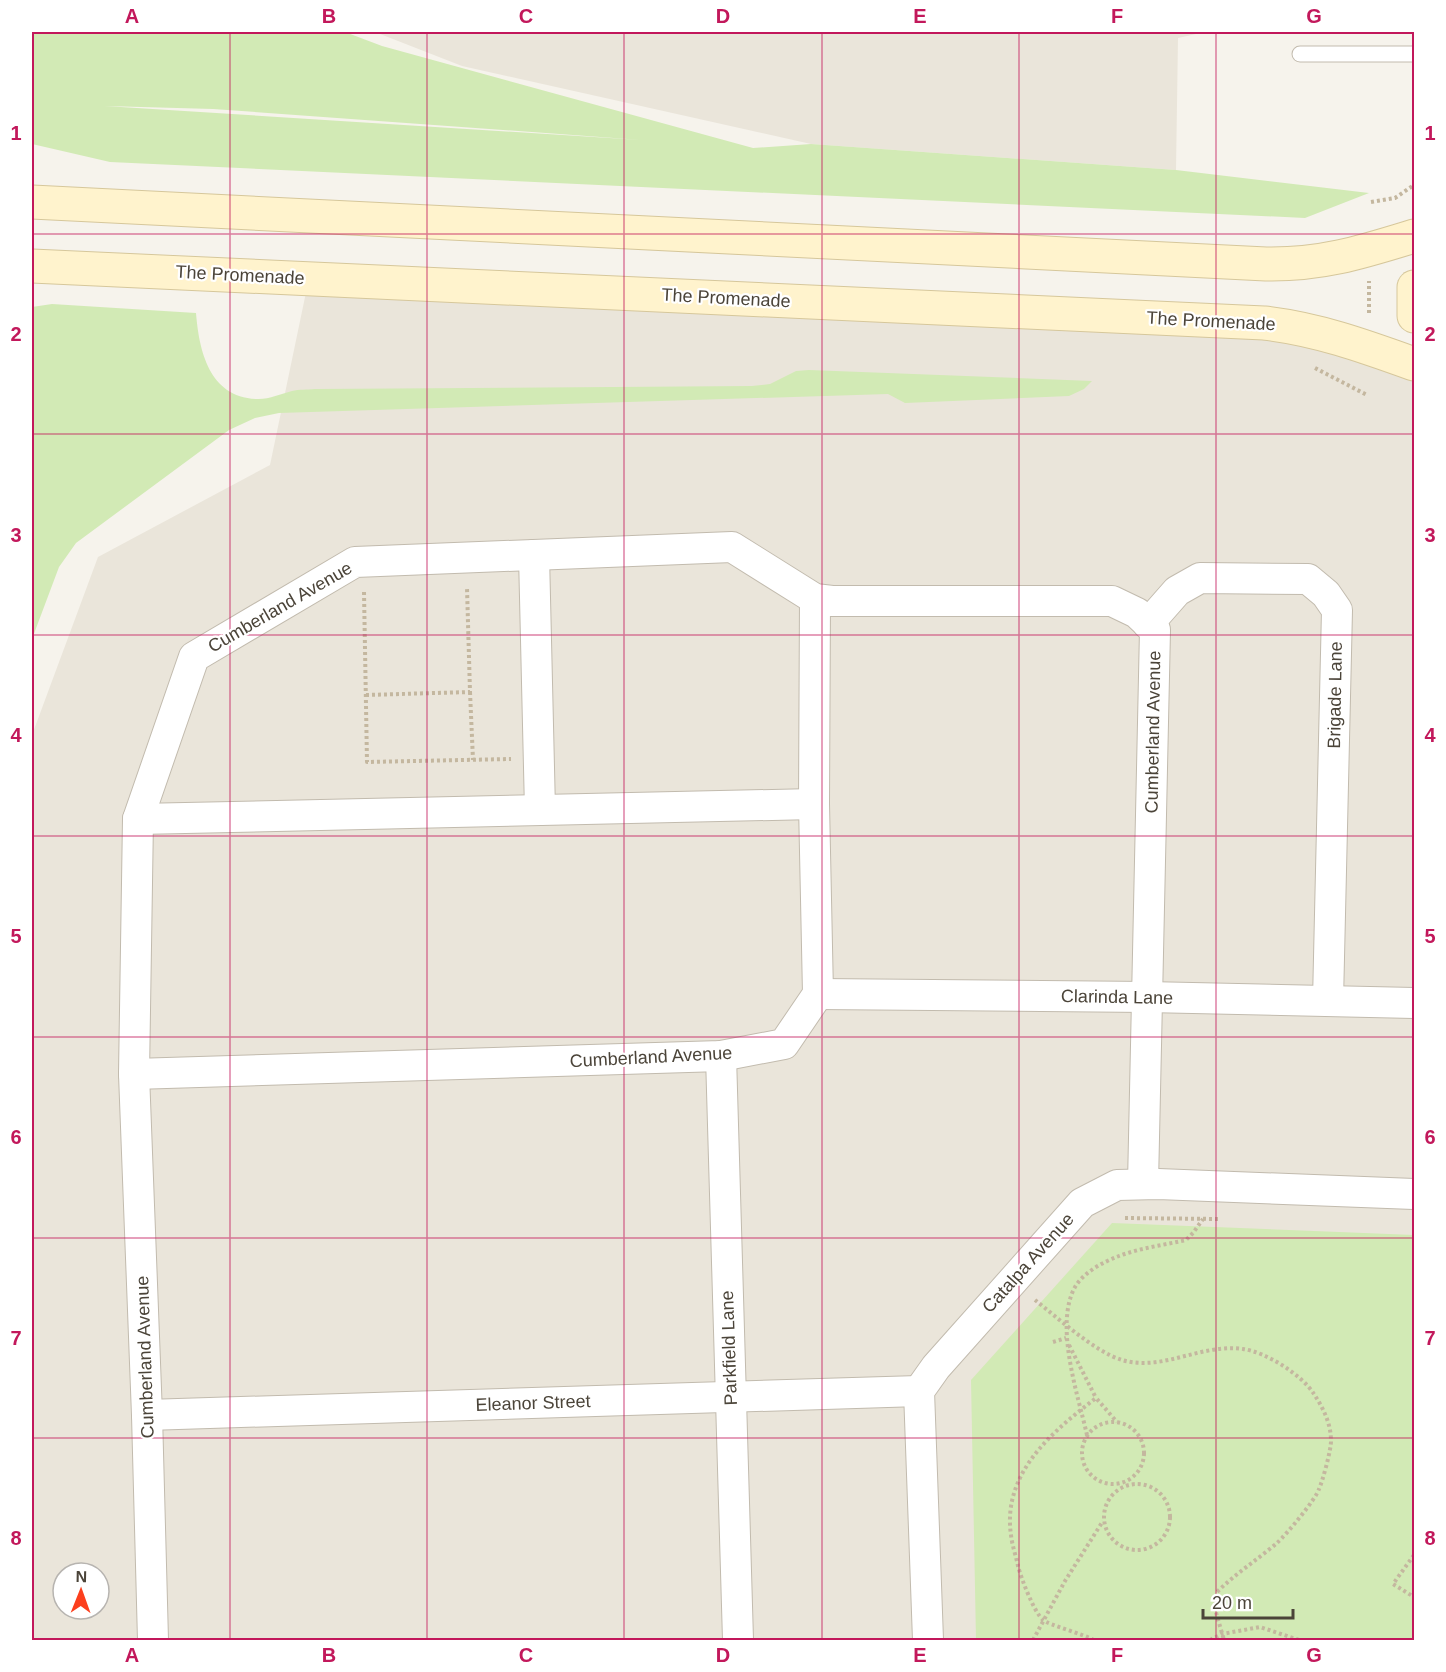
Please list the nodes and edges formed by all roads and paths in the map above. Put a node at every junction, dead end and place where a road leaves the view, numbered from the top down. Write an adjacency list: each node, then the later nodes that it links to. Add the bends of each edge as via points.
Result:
1 (1300, 54): 2 (lane)
2 (1414, 54)
3 (1414, 185): 5 (path, via 1395,198)
4 (32, 202): 6 (main road, via 1266,264 1333,259)
5 (1371, 202)
6 (1414, 236)
7 (32, 266): 12 (main road, The Promenade, via 1254,322 1318,332)
8 (1370, 272): 10 (path)
9 (1414, 287): 11 (main road)
10 (1369, 313)
11 (1414, 316)
12 (1414, 364)
13 (534, 555): 18 (street, Cumberland Avenue, via 732,548); 22 (street); 26 (street, Cumberland Avenue, via 355,562 194,657)
14 (467, 588): 15 (path); 16 (path); 20 (path)
15 (478, 588)
16 (456, 589)
17 (375, 590): 21 (path, via 364,591)
18 (815, 599): 19 (street, Cumberland Avenue, via 1112,601 1137,613); 24 (street)
19 (1149, 624): 28 (street, Cumberland Avenue, via 1155,630); 29 (street, Brigade Lane, via 1177,591 1200,578 1308,579 1337,610)
20 (470, 693): 21 (path); 23 (path)
21 (366, 695): 23 (path, via 367,762)
22 (538, 758): 23 (path); 25 (street)
23 (473, 760)
24 (814, 804): 25 (street); 27 (street)
25 (540, 810): 26 (street)
26 (138, 819): 32 (street, Cumberland Avenue)
27 (819, 994): 28 (street, Clarinda Lane); 31 (street, Cumberland Avenue, via 784,1044)
28 (1147, 997): 29 (street, Clarinda Lane); 33 (street, Cumberland Avenue)
29 (1328, 1001): 30 (street, Clarinda Lane)
30 (1414, 1003)
31 (721, 1056): 32 (street, Cumberland Avenue); 43 (street, Parkfield Lane)
32 (134, 1074): 46 (street, Cumberland Avenue)
33 (1143, 1184): 34 (street, Catalpa Avenue); 38 (street, Catalpa Avenue, via 1117,1185 1082,1203)
34 (1414, 1194)
35 (1115, 1218): 36 (path)
36 (1203, 1219): 37 (path); 39 (path, via 1186,1240 1119,1256 1086,1274 1075,1287)
37 (1227, 1220)
38 (1011, 1282): 39 (path); 42 (street, Catalpa Avenue, via 936,1366)
39 (1067, 1325): 40 (path); 54 (path, via 1101,1350 1141,1364 1226,1348 1245,1349 1292,1371 1308,1384 1325,1411 1331,1441 1319,1491 1279,1541 1217,1592 1215,1609)
40 (1066, 1338): 41 (path); 44 (path); 45 (path)
41 (1053, 1342)
42 (919, 1391): 43 (street, Eleanor Street); 57 (street)
43 (731, 1397): 46 (street, Eleanor Street); 56 (street, Parkfield Lane)
44 (1096, 1398): 45 (path); 47 (path)
45 (1081, 1409): 48 (path); 53 (path, via 1024,1468 1011,1507 1010,1534 1019,1571)
46 (147, 1415): 55 (street, Cumberland Avenue)
47 (1117, 1422): 48 (path, via 1100,1424); 49 (path, via 1134,1431 1144,1448 1142,1467)
48 (1087, 1435): 49 (path, via 1081,1455 1089,1474 1107,1485)
49 (1129, 1483): 50 (path, via 1112,1494); 50 (path, via 1150,1487 1167,1501 1167,1532 1152,1547 1131,1550 1112,1540)
50 (1103, 1521): 53 (path)
51 (1414, 1555): 52 (path, via 1393,1584)
52 (1414, 1597)
53 (1044, 1621): 58 (path); 59 (path)
54 (1222, 1634): 60 (path); 61 (path); 62 (path, via 1260,1627)
55 (153, 1641)
56 (738, 1641)
57 (928, 1641)
58 (1033, 1641)
59 (1094, 1641)
60 (1210, 1641)
61 (1224, 1641)
62 (1299, 1641)

